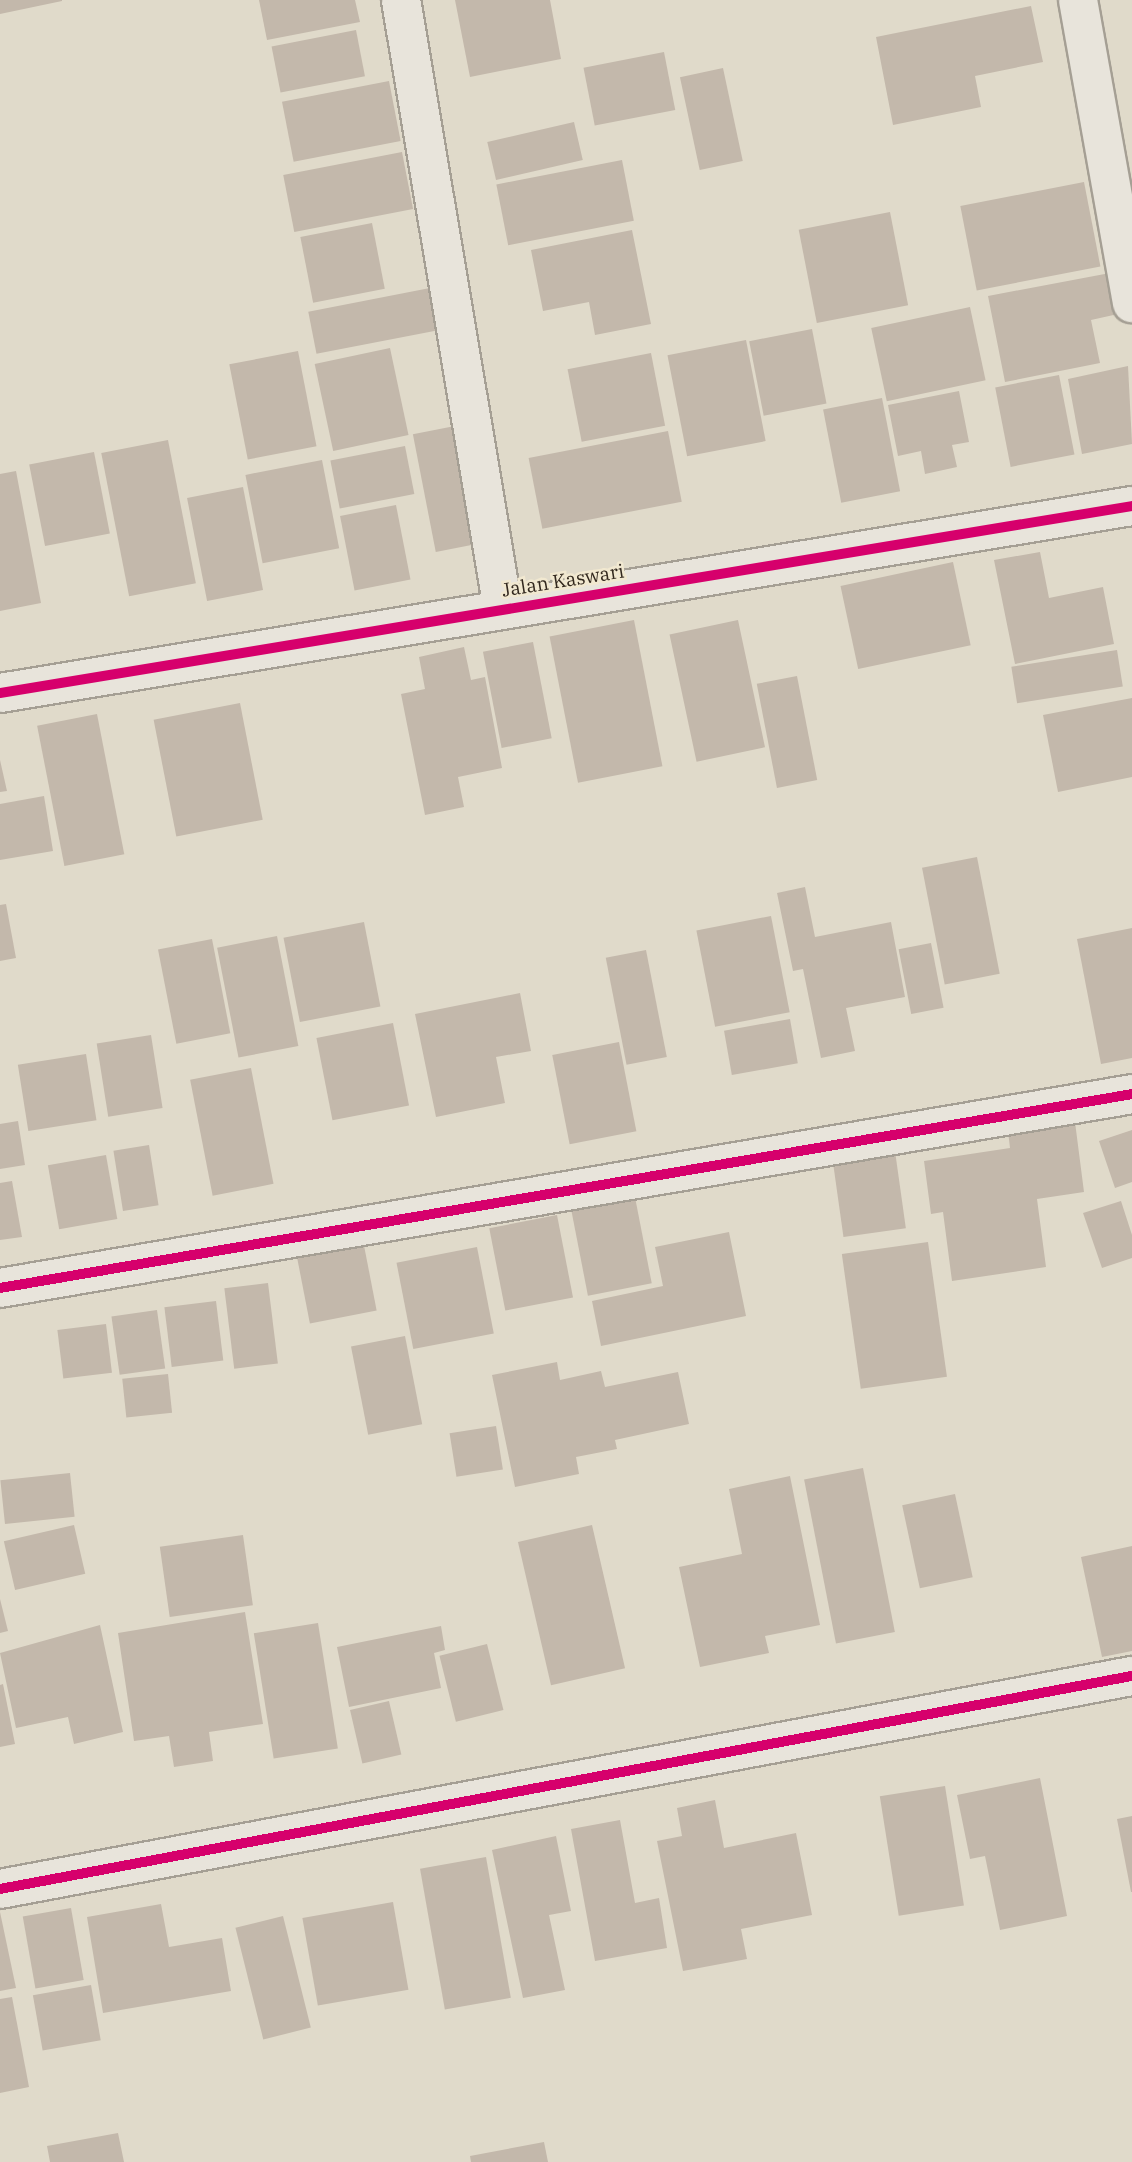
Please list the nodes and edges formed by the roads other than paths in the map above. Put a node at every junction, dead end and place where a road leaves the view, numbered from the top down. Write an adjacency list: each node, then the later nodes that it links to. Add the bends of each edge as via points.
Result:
1 (401, 0): 5 (street)
2 (1079, 0): 3 (street)
3 (1132, 303)
4 (1132, 506): 5 (street, Jalan Kaswari)
5 (503, 609): 6 (street, Jalan Kaswari)
6 (0, 693)
7 (1132, 1094): 8 (street)
8 (0, 1288)
9 (1132, 1676): 10 (street)
10 (0, 1889)

